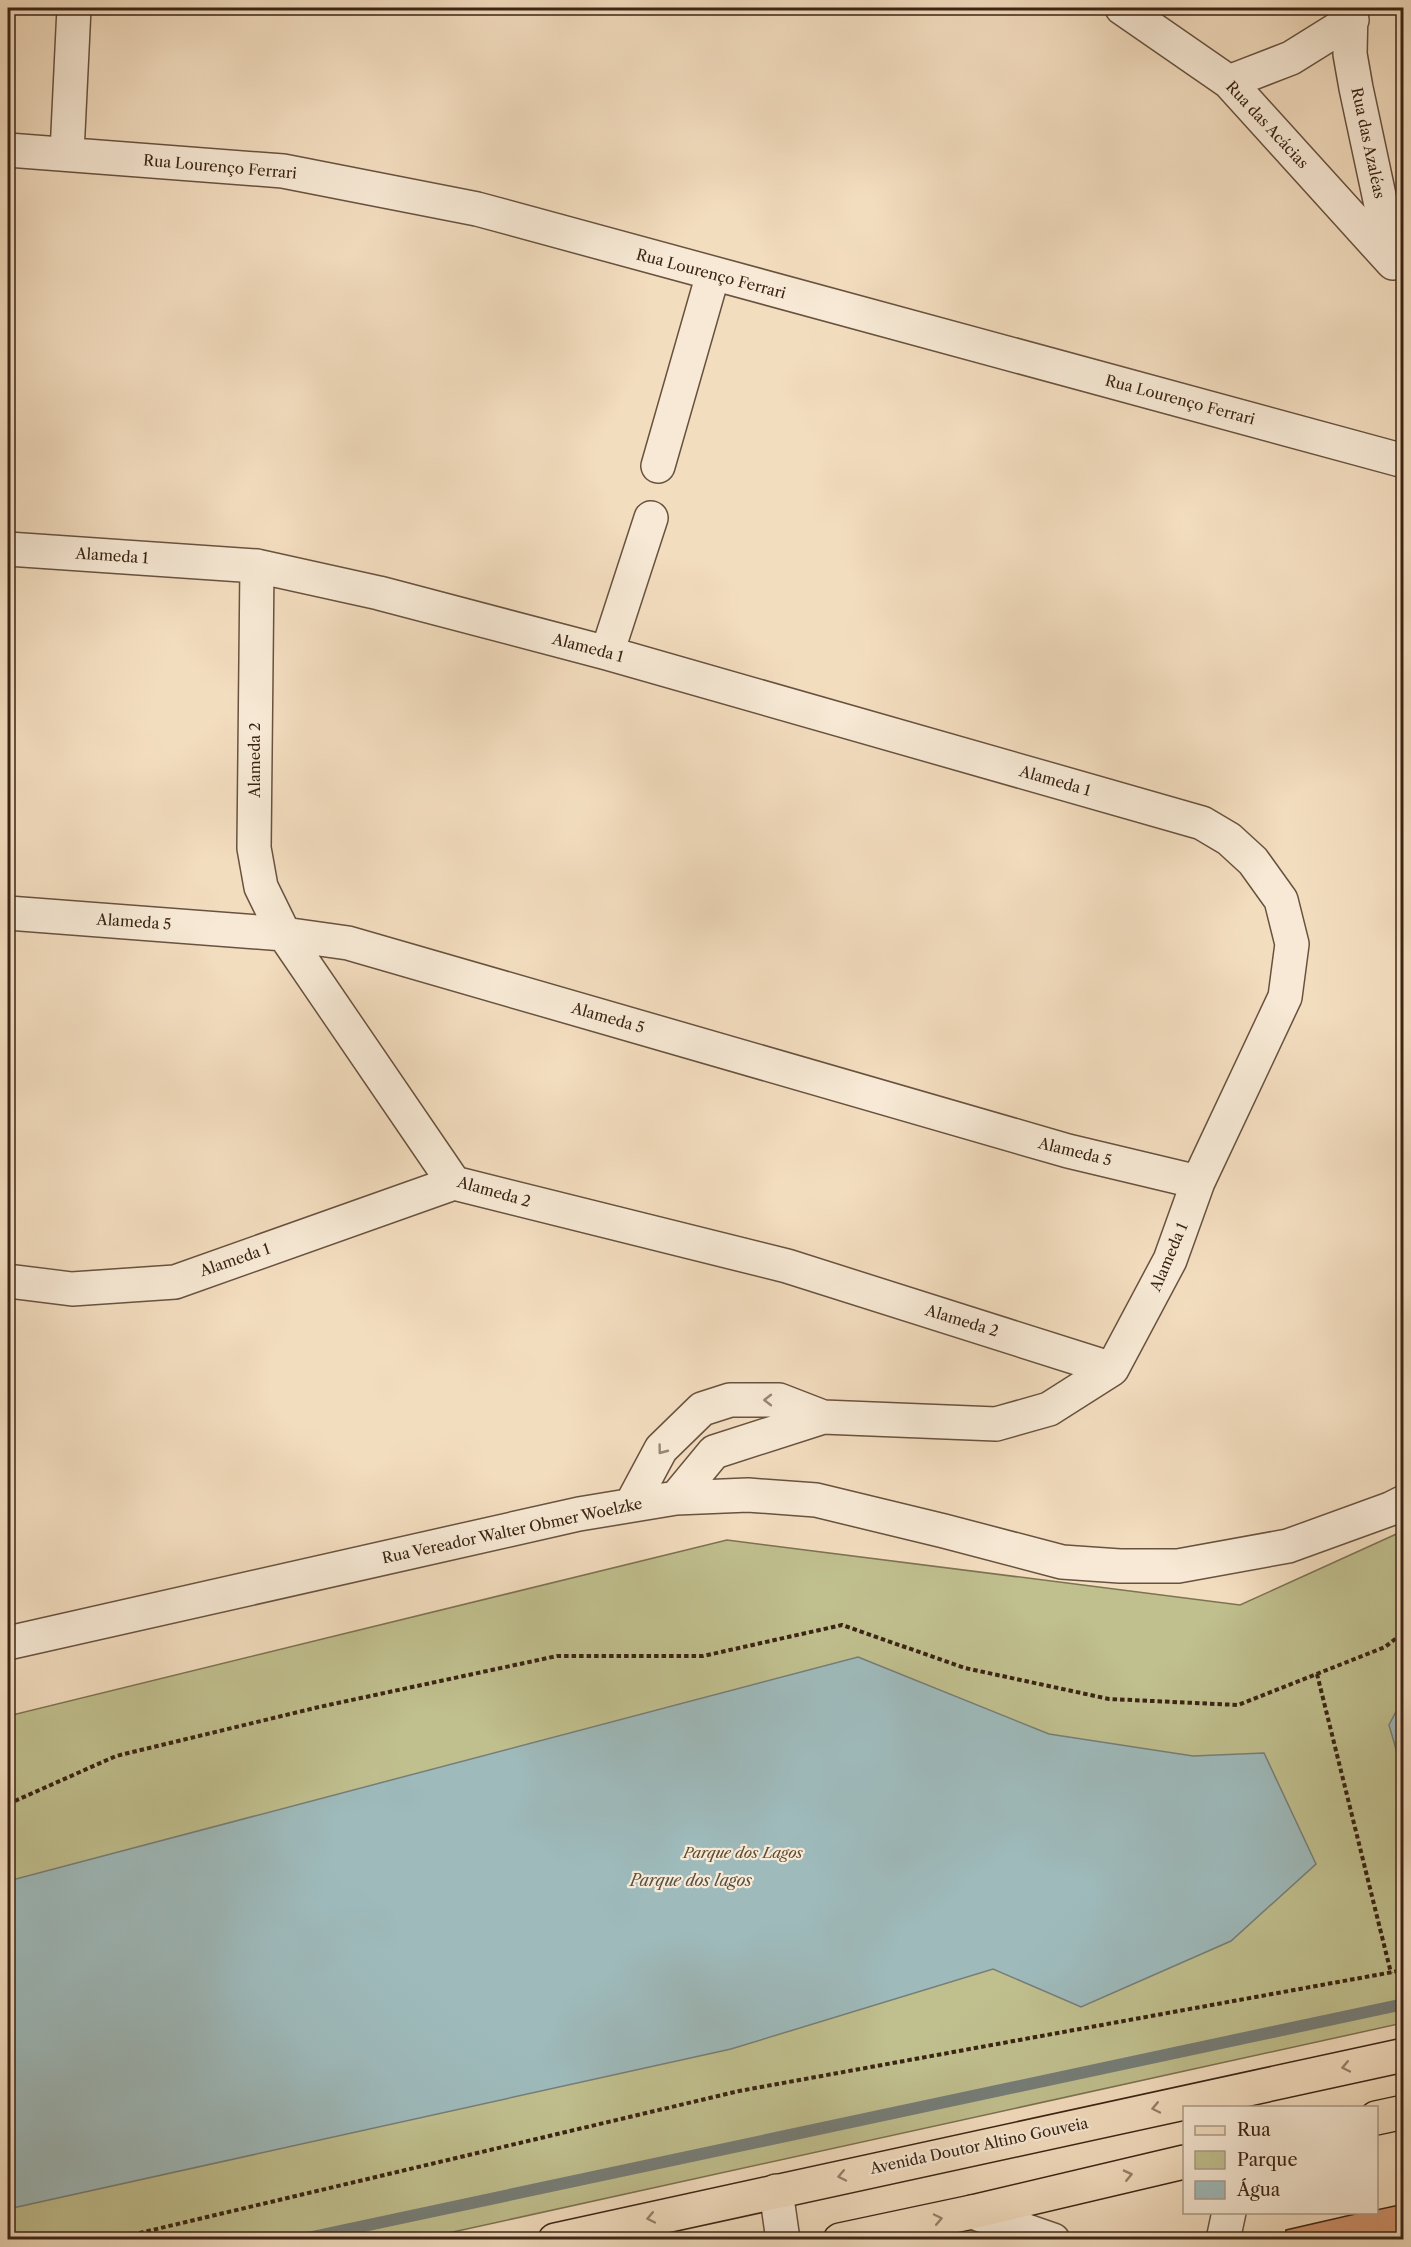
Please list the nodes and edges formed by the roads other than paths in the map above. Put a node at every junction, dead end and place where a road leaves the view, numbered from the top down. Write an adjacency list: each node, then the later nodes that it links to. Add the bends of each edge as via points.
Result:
1 (74, 8): 6 (street)
2 (1122, 8): 4 (street, Rua das Acácias)
3 (1352, 14): 4 (street, via 1291,58); 7 (street, Rua das Azaléas, via 1350,54 1356,88)
4 (1228, 82): 7 (street, Rua das Acácias)
5 (8, 150): 6 (street, Rua Lourenço Ferrari)
6 (67, 153): 8 (street, Rua Lourenço Ferrari, via 283,171 477,209)
7 (1399, 268)
8 (713, 274): 9 (street, Rua Lourenço Ferrari); 10 (street)
9 (1404, 461)
10 (658, 466)
11 (651, 518): 14 (street)
12 (8, 549): 13 (street, Alameda 1)
13 (257, 566): 14 (street, Alameda 1, via 379,593); 16 (street, Alameda 2, via 254,848 261,887)
14 (607, 653): 17 (street, Alameda 1, via 1202,823 1229,839 1253,861 1281,900 1292,944 1285,997)
15 (8, 913): 16 (street, Alameda 5)
16 (284, 934): 17 (street, Alameda 5, via 348,943 1068,1151); 18 (street, Alameda 2)
17 (1198, 1182): 20 (street, Alameda 1, via 1170,1260)
18 (454, 1183): 19 (street, Alameda 1, via 175,1282 72,1289); 20 (street, Alameda 2, via 787,1266)
19 (8, 1281)
20 (1112, 1369): 21 (street, Alameda 1, via 1049,1409 996,1424)
21 (823, 1417): 22 (street, Alameda 1, via 714,1452); 24 (street, Alameda 1, one-way to 24, via 779,1400 730,1400 702,1409 661,1449)
22 (676, 1498): 23 (street, Rua Vereador Walter Obmer Woelzke, via 748,1495 816,1500 1062,1562 1120,1566 1178,1566 1288,1546); 24 (street, Rua Vereador Walter Obmer Woelzke)
23 (1404, 1502)
24 (631, 1505): 25 (street, Rua Vereador Walter Obmer Woelzke)
25 (8, 1643)
26 (1404, 2055): 30 (main road, Avenida Doutor Altino Gouveia, one-way to 30)
27 (1404, 2112): 28 (main road)
28 (1378, 2118)
29 (1183, 2162): 31 (main road, one-way to 29)
30 (776, 2191): 33 (main road, Avenida Doutor Altino Gouveia, one-way to 33); 34 (street)
31 (972, 2212): 35 (main road, one-way to 31); 36 (street)
32 (1229, 2214): 37 (street)
33 (555, 2240)
34 (783, 2240)
35 (840, 2240)
36 (1053, 2240)
37 (1223, 2240)

